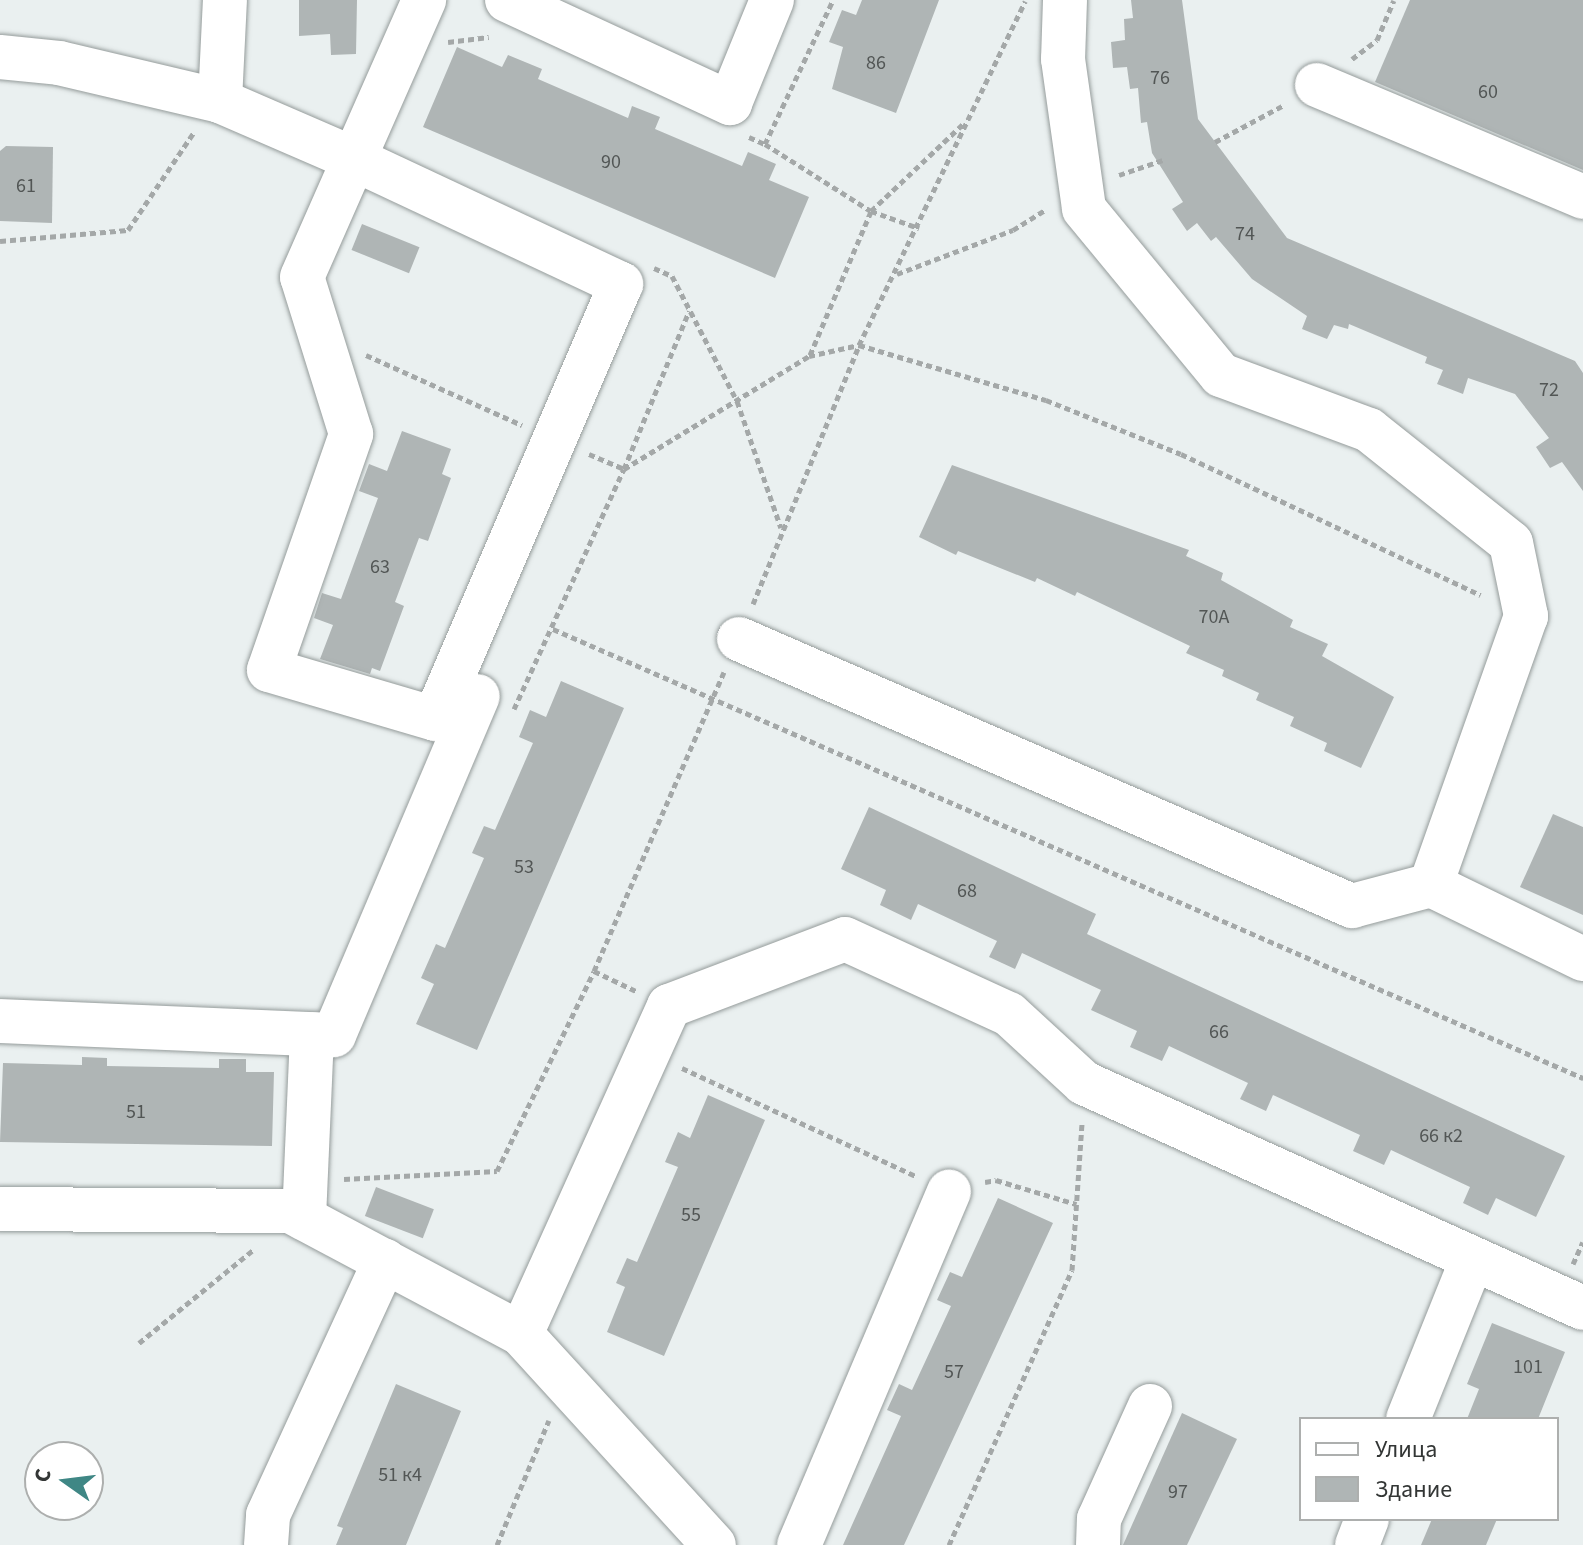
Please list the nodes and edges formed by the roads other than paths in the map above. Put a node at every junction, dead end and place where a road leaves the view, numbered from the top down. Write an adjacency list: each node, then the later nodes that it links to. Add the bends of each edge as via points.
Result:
1 (225, 0): 8 (lane)
2 (424, 0): 9 (lane)
3 (772, 0): 5 (lane, via 730,103)
4 (1065, 0): 13 (lane, via 1063,59 1084,209 1221,375 1369,430 1511,543 1526,616)
5 (504, 21)
6 (0, 57): 8 (lane, via 59,63)
7 (1317, 85): 10 (lane)
8 (211, 111): 9 (lane)
9 (354, 159): 9 (lane, via 621,284 435,719 269,670 351,434 302,277)
10 (1583, 197)
11 (739, 639): 13 (lane, via 1352,906)
12 (478, 696): 16 (lane, via 334,1035)
13 (1431, 885): 14 (lane)
14 (1583, 959)
15 (0, 1021): 16 (lane)
16 (312, 1034): 18 (lane)
17 (949, 1192): 29 (lane)
18 (305, 1199): 19 (lane, via 290,1211); 20 (lane)
19 (0, 1209)
20 (385, 1261): 23 (lane); 27 (lane, via 268,1515)
21 (1471, 1262): 22 (lane); 23 (lane, via 1084,1083 1009,1014 845,939 669,1006); 25 (lane)
22 (1583, 1308)
23 (521, 1334): 28 (lane)
24 (1150, 1406): 30 (lane, via 1099,1519)
25 (1409, 1417)
26 (1366, 1521): 31 (lane)
27 (266, 1545)
28 (714, 1545)
29 (799, 1545)
30 (1098, 1545)
31 (1357, 1545)

